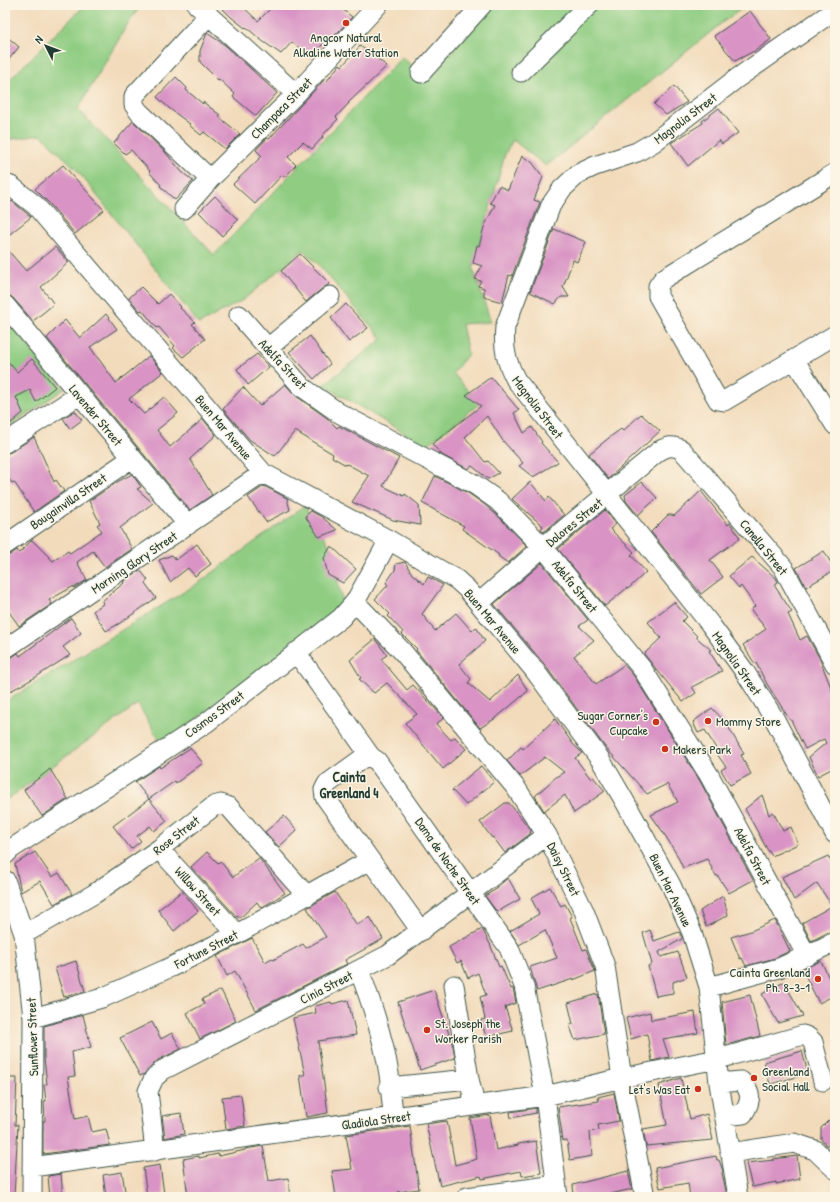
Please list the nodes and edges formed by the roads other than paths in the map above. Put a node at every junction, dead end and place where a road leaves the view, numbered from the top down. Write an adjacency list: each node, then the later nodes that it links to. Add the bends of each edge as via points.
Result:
1 (482, 5): 7 (street)
2 (589, 5): 6 (street)
3 (371, 7): 8 (street, Champaca Street)
4 (203, 10): 8 (street); 10 (street, via 134,96 134,105)
5 (835, 10): 25 (street, Magnolia Street, via 736,79 654,142 637,152 578,174 562,189 551,205 505,328 504,343 510,370 516,380)
6 (521, 72)
7 (421, 73)
8 (296, 94): 10 (street, Champaca Street)
9 (835, 174): 18 (street, via 663,279 658,286 658,296 718,400 724,401)
10 (210, 179): 12 (street, Champaca Street)
11 (5, 184): 24 (street, Buen Mar Avenue, via 36,206)
12 (184, 209)
13 (330, 296): 17 (street)
14 (5, 305): 19 (street, Lavender Street)
15 (239, 315): 17 (street, Adelfa Street)
16 (835, 335): 18 (street)
17 (268, 348): 29 (street, Adelfa Street, via 302,387 339,413 474,484 498,501)
18 (794, 359): 20 (street)
19 (79, 395): 21 (street); 23 (street, Lavender Street)
20 (835, 425)
21 (5, 443)
22 (672, 446): 25 (street, Dolores Street, via 659,451); 34 (street, Canella Street, via 682,450 783,567)
23 (132, 458): 26 (street, Lavender Street); 28 (street, Bougainvilla Street)
24 (263, 473): 26 (street, Morning Glory Street); 27 (street, Buen Mar Avenue)
25 (607, 495): 29 (street, Dolores Street); 36 (street, Magnolia Street, via 745,672 774,718)
26 (188, 525): 32 (street, Morning Glory Street)
27 (389, 540): 30 (street, Cosmos Street); 31 (street, Buen Mar Avenue, via 457,580)
28 (5, 545)
29 (543, 547): 31 (street, Dolores Street); 48 (street, Adelfa Street, via 643,670 709,775)
30 (355, 602): 33 (street, Cosmos Street, via 341,618); 37 (street, Daisy Street, via 402,651 516,788)
31 (479, 603): 51 (street, Buen Mar Avenue, via 535,671 600,759 671,885 692,933)
32 (5, 649)
33 (296, 652): 35 (street, Dama de Noche Street); 39 (street, Cosmos Street, via 206,722)
34 (835, 664)
35 (371, 757): 40 (street, via 363,758 327,784 324,790 325,797); 42 (street, Dama de Noche Street, via 377,761)
36 (835, 834)
37 (547, 835): 42 (street, Cinia Street); 54 (street, Daisy Street, via 584,911 605,966)
38 (159, 849): 43 (street, Rose Street, via 214,806 221,804 228,807); 45 (street, Rose Street, via 94,894); 46 (street, Willow Street)
39 (5, 855)
40 (370, 860): 43 (street, Fortune Street); 44 (street)
41 (5, 880): 45 (street, Sunflower Street)
42 (471, 893): 44 (street, Cinia Street); 59 (street, Dama de Noche Street, via 509,948 524,986)
43 (307, 896): 46 (street, Fortune Street)
44 (421, 931): 49 (street, Cinia Street, via 388,955)
45 (24, 934): 52 (street, Sunflower Street)
46 (237, 934): 52 (street, Fortune Street, via 102,998)
47 (835, 942): 48 (street)
48 (807, 956): 51 (street, via 779,968)
49 (359, 970): 58 (street, via 384,1048); 63 (street, Cinia Street, via 163,1070 154,1078 148,1091)
50 (454, 985): 55 (street)
51 (709, 987): 53 (street, Buen Mar Avenue)
52 (33, 1018): 65 (street, Sunflower Street)
53 (716, 1059): 54 (street, Gladiola Street); 56 (street, Gladiola Street, via 803,1035 813,1042); 57 (street, Buen Mar Avenue)
54 (622, 1078): 59 (street, Gladiola Street); 70 (street, Daisy Street)
55 (469, 1079): 58 (street); 60 (street)
56 (823, 1081)
57 (719, 1083): 61 (street, Buen Mar Avenue); 61 (street, via 741,1081 748,1087 750,1098 743,1114)
58 (389, 1087): 62 (street)
59 (545, 1096): 60 (street, Gladiola Street); 67 (street, Dama de Noche Street)
60 (475, 1105): 62 (street, Gladiola Street)
61 (724, 1116): 64 (street, Buen Mar Avenue)
62 (394, 1117): 63 (street, Gladiola Street)
63 (155, 1150): 65 (street, Gladiola Street)
64 (730, 1153): 66 (street, via 794,1143 815,1150); 71 (street, Buen Mar Avenue)
65 (32, 1167): 68 (street, Sunflower Street)
66 (835, 1170)
67 (557, 1191): 69 (street)
68 (32, 1197)
69 (468, 1197)
70 (645, 1197)
71 (738, 1197)

